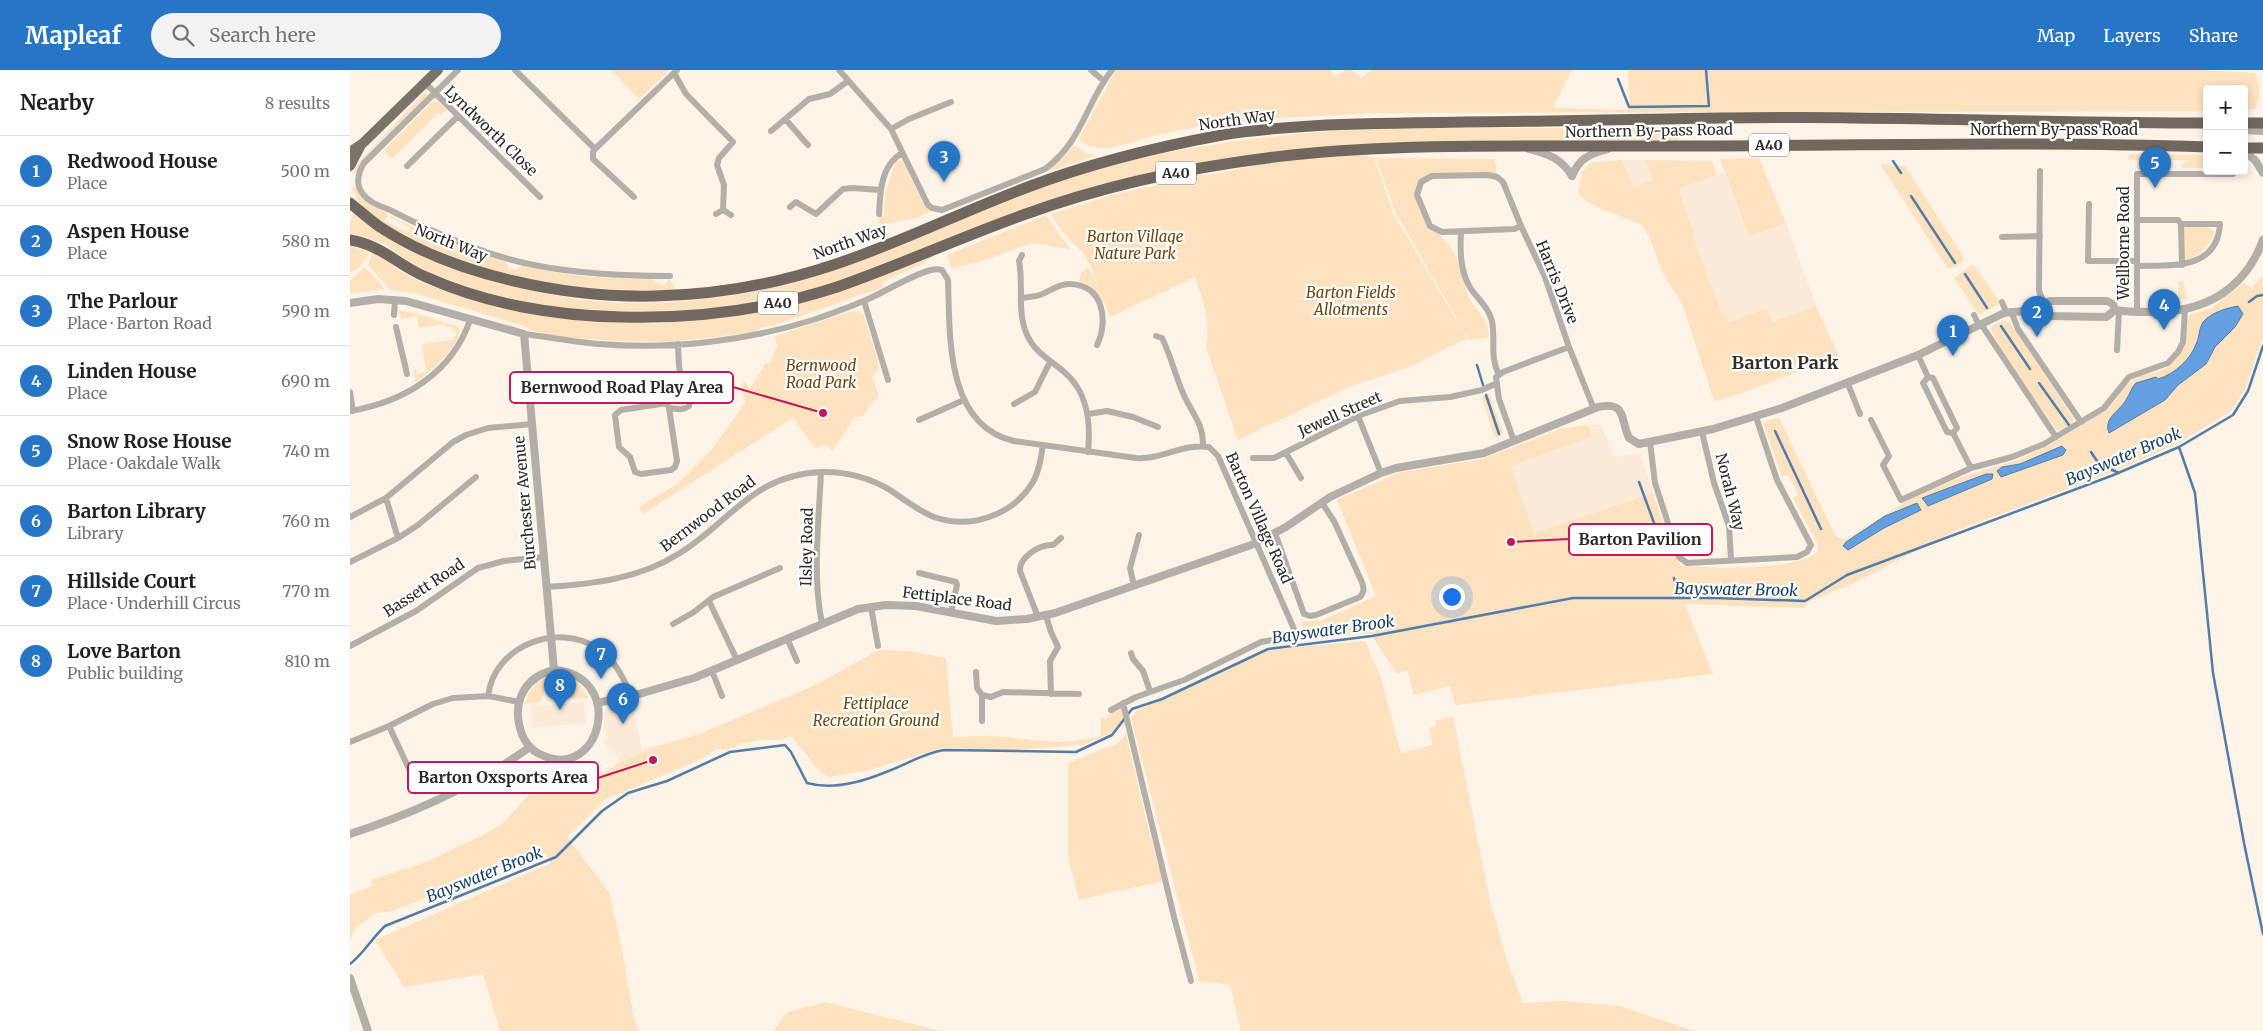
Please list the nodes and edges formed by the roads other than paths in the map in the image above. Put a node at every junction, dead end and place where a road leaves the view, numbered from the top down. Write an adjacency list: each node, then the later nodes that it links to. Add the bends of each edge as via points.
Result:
1 (438, 70): 10 (main road)
2 (458, 70): 11 (street)
3 (515, 70): 29 (street)
4 (839, 70): 8 (street)
5 (1091, 70): 9 (street)
6 (1112, 70): 9 (street)
7 (675, 72): 29 (street); 45 (street, via 686,94 733,142 717,165 724,185)
8 (848, 81): 14 (street, via 830,94 809,99); 19 (street)
9 (1104, 81): 32 (street, via 1073,140 1058,159 1045,169 950,208 932,208 923,198)
10 (425, 83): 11 (street, Lyndworth Close); 23 (main road)
11 (435, 93): 13 (street, Lyndworth Close); 60 (street, North Way, via 364,163 358,177 364,196 432,231 486,252 535,265 593,274)
12 (951, 102): 19 (street)
13 (458, 116): 35 (street); 40 (street, Lyndworth Close)
14 (786, 120): 20 (street); 24 (street)
15 (2203, 123): 18 (highway, Northern By-pass Road / A40, via 1810,118)
16 (2248, 123): 17 (highway)
17 (2263, 123)
18 (1364, 124): 42 (highway, North Way / A40, via 1226,134 1112,160 1031,186 830,267 748,287 688,294 584,293 489,274 404,240 379,226)
19 (891, 129): 32 (street)
20 (771, 130)
21 (2248, 130): 22 (street)
22 (2263, 131)
23 (362, 144): 31 (main road); 34 (main road)
24 (808, 145)
25 (1619, 146): 26 (highway, Northern By-pass Road / A40); 26 (street, via 1584,157 1572,176 1561,161 1551,155); 27 (highway, Northern By-pass Road / A40, via 2085,143)
26 (1522, 147): 55 (highway, Northern By-pass Road / A40, via 1331,152 1206,167 1120,185 1024,214 837,287 754,308 691,316 616,317 549,311 509,303 425,277 379,248)
27 (2203, 147)
28 (2263, 148): 30 (highway)
29 (595, 149): 41 (street, via 593,159)
30 (2248, 150)
31 (350, 152)
32 (902, 153): 39 (street, via 889,163)
33 (2248, 154): 37 (street)
34 (350, 166)
35 (407, 166)
36 (2040, 172): 53 (street)
37 (2263, 173)
38 (2203, 174): 49 (street, Wellborne Road, via 2136,174)
39 (881, 190): 44 (street, via 843,189 816,214 796,202); 47 (street)
40 (540, 196)
41 (634, 198)
42 (350, 203)
43 (2089, 204): 58 (street, via 2088,261)
44 (790, 208)
45 (722, 210): 46 (street); 48 (street)
46 (716, 214)
47 (879, 214)
48 (731, 215)
49 (2137, 220): 50 (street, via 2178,220); 58 (street, Wellborne Road)
50 (2181, 224): 59 (street); 59 (street, via 2220,224 2218,237 2208,252)
51 (1521, 226): 52 (street); 52 (street, Harris Drive, via 1498,177 1432,176 1421,182 1417,195 1430,226 1442,232); 80 (street, Harris Drive, via 1545,277)
52 (1461, 232): 85 (street, via 1463,270 1492,321 1493,363)
53 (2040, 236): 54 (street); 66 (street)
54 (2002, 237)
55 (350, 240)
56 (2263, 240): 68 (street, via 2254,260 2228,290 2205,304)
57 (1022, 255): 61 (street, via 1019,261)
58 (2137, 264): 59 (street); 70 (street, Wellborne Road)
59 (2182, 266)
60 (670, 276)
61 (1021, 298): 79 (street, via 1069,284 1085,287 1095,296 1103,311 1105,335); 83 (street, via 1028,336)
62 (395, 300): 64 (street); 71 (street); 73 (street, via 416,303)
63 (864, 301): 78 (street, via 765,333); 87 (street); 91 (street, Barton Village Road, via 927,272 942,270 948,280 953,366)
64 (350, 302)
65 (2002, 302): 69 (street)
66 (2042, 306): 67 (street, via 2050,301 2107,301); 67 (street, via 2046,316 2106,317); 69 (street)
67 (2117, 310): 70 (street); 81 (street)
68 (2184, 310): 70 (street); 102 (street, via 2183,342 2178,352 2156,369 2133,375 2110,403)
69 (2008, 312): 74 (street); 102 (street)
70 (2137, 312)
71 (394, 315)
72 (1974, 315): 74 (street)
73 (470, 320): 76 (street); 95 (street, via 457,350 434,374 399,396)
74 (1980, 324): 82 (street); 107 (street)
75 (396, 327): 84 (street)
76 (524, 334): 78 (street, via 601,344); 103 (street, Burchester Avenue)
77 (1161, 335): 111 (street, via 1184,396 1203,429)
78 (678, 344): 93 (street, via 682,384 688,390 690,400 689,406 683,410)
79 (1097, 345)
80 (1569, 347): 85 (street); 94 (street, Harris Drive)
81 (2117, 350)
82 (1918, 355): 86 (street); 89 (street)
83 (1050, 362): 92 (street, via 1035,392); 96 (street, via 1072,381)
84 (407, 374)
85 (1499, 375): 88 (street)
86 (1928, 377): 106 (street, via 1933,378 1957,428); 106 (street, via 1923,383 1947,432)
87 (888, 380)
88 (1496, 383): 98 (street, Jewell Street, via 1482,390 1450,397 1400,402); 108 (street)
89 (1848, 384): 97 (street); 99 (street)
90 (350, 392): 95 (street)
91 (964, 400): 100 (street); 110 (street, Barton Village Road, via 997,436)
92 (1014, 404)
93 (669, 408): 93 (street, via 667,403 621,410 615,415 620,447 630,457 634,472 648,473 676,467)
94 (1594, 409): 108 (street, Fettiplace Road); 109 (street, via 1615,406 1622,414 1629,438 1639,444)
95 (352, 411)
96 (1088, 414): 104 (street, via 1107,411 1133,417); 112 (street)
97 (1860, 414)
98 (1358, 416): 113 (street, Jewell Street); 117 (street)
99 (1756, 417): 105 (street); 129 (street, via 1777,480 1811,545 1808,552 1797,557)
100 (919, 420)
101 (1871, 420): 115 (street, via 1888,456 1883,465 1901,500)
102 (2081, 422): 107 (street)
103 (532, 424): 120 (street, via 488,428 466,435); 128 (street, Burchester Avenue)
104 (1158, 428)
105 (1702, 432): 109 (street); 129 (street, Norah Way, via 1728,526)
106 (1954, 433): 115 (street)
107 (2056, 437): 115 (street, via 2012,457)
108 (1514, 441): 117 (street, Fettiplace Road, via 1484,453)
109 (1650, 442): 129 (street, via 1655,482 1679,557 1687,563)
110 (1043, 445): 112 (street, Barton Village Road); 116 (street, Bernwood Road, via 1038,471 1017,501 994,516 967,522 944,520 926,513 867,479)
111 (1203, 446): 112 (street, Barton Village Road, via 1179,449 1148,459); 127 (street, Barton Village Road, via 1218,456)
112 (1088, 452)
113 (1286, 453): 114 (street, Jewell Street, via 1274,458); 119 (street)
114 (1253, 458)
115 (1971, 468)
116 (820, 472): 134 (street, Bernwood Road, via 788,478 752,494 690,547 659,565 619,580); 139 (street, Ilsley Road, via 818,569)
117 (1382, 473): 121 (street, Fettiplace Road)
118 (476, 477): 125 (street)
119 (1301, 478)
120 (386, 498): 122 (street); 125 (street)
121 (1322, 503): 123 (street, Fettiplace Road); 123 (street, via 1334,521 1361,580 1364,593 1360,597 1316,615 1304,614)
122 (350, 517)
123 (1275, 533): 127 (street, Fettiplace Road)
124 (1139, 535): 133 (street, via 1130,568)
125 (398, 538): 130 (street)
126 (1061, 538): 138 (street, via 1053,545 1048,544 1026,556 1020,563 1020,571)
127 (1257, 542): 133 (street, Fettiplace Road); 151 (street, Barton Village Road, via 1293,633 1261,642 1184,680)
128 (544, 557): 134 (street, Burchester Avenue); 143 (street, Bassett Road, via 504,561 478,568 416,611)
129 (1731, 560)
130 (350, 562)
131 (780, 568): 135 (street)
132 (919, 573): 137 (street, via 956,582)
133 (1134, 586): 138 (street, Fettiplace Road)
134 (546, 587): 141 (street, Burchester Avenue)
135 (709, 601): 140 (street); 146 (street)
136 (871, 607): 137 (street, Fettiplace Road, via 910,606); 139 (street, Fettiplace Road); 144 (street)
137 (951, 613): 138 (street, Fettiplace Road, via 996,621)
138 (1042, 616): 152 (street, via 1058,647 1050,661)
139 (822, 623): 142 (street, Fettiplace Road)
140 (673, 624)
141 (551, 637): 148 (street, Burchester Avenue); 155 (street, via 532,642 508,657 492,677); 156 (street, via 579,640 600,649 621,673)
142 (787, 638): 146 (street, Fettiplace Road); 147 (street)
143 (350, 646)
144 (878, 646)
145 (1131, 657): 151 (street, via 1143,671)
146 (737, 660): 149 (street, Fettiplace Road)
147 (797, 661)
148 (554, 670): 158 (street, via 546,671 528,684); 159 (street, via 568,671 582,678)
149 (712, 671): 156 (street, Fettiplace Road); 157 (street)
150 (976, 672): 154 (street, via 977,686)
151 (1150, 691): 160 (street, Barton Village Road)
152 (1051, 694): 153 (street); 154 (street, via 1003,692 991,697)
153 (1079, 694)
154 (982, 695): 162 (street)
155 (488, 696): 158 (street); 163 (street, via 446,700)
156 (631, 696): 159 (street, Fettiplace Road)
157 (722, 696)
158 (518, 702): 165 (street, via 520,726)
159 (597, 703): 165 (street, via 598,729 584,750 572,757 555,759)
160 (1124, 706): 161 (street, Barton Village Road); 169 (street)
161 (1111, 710)
162 (982, 721)
163 (389, 726): 164 (street); 166 (street)
164 (350, 742)
165 (530, 747): 167 (street, via 441,799)
166 (410, 771)
167 (350, 834)
168 (350, 978): 170 (street)
169 (1191, 981)
170 (368, 1031)

